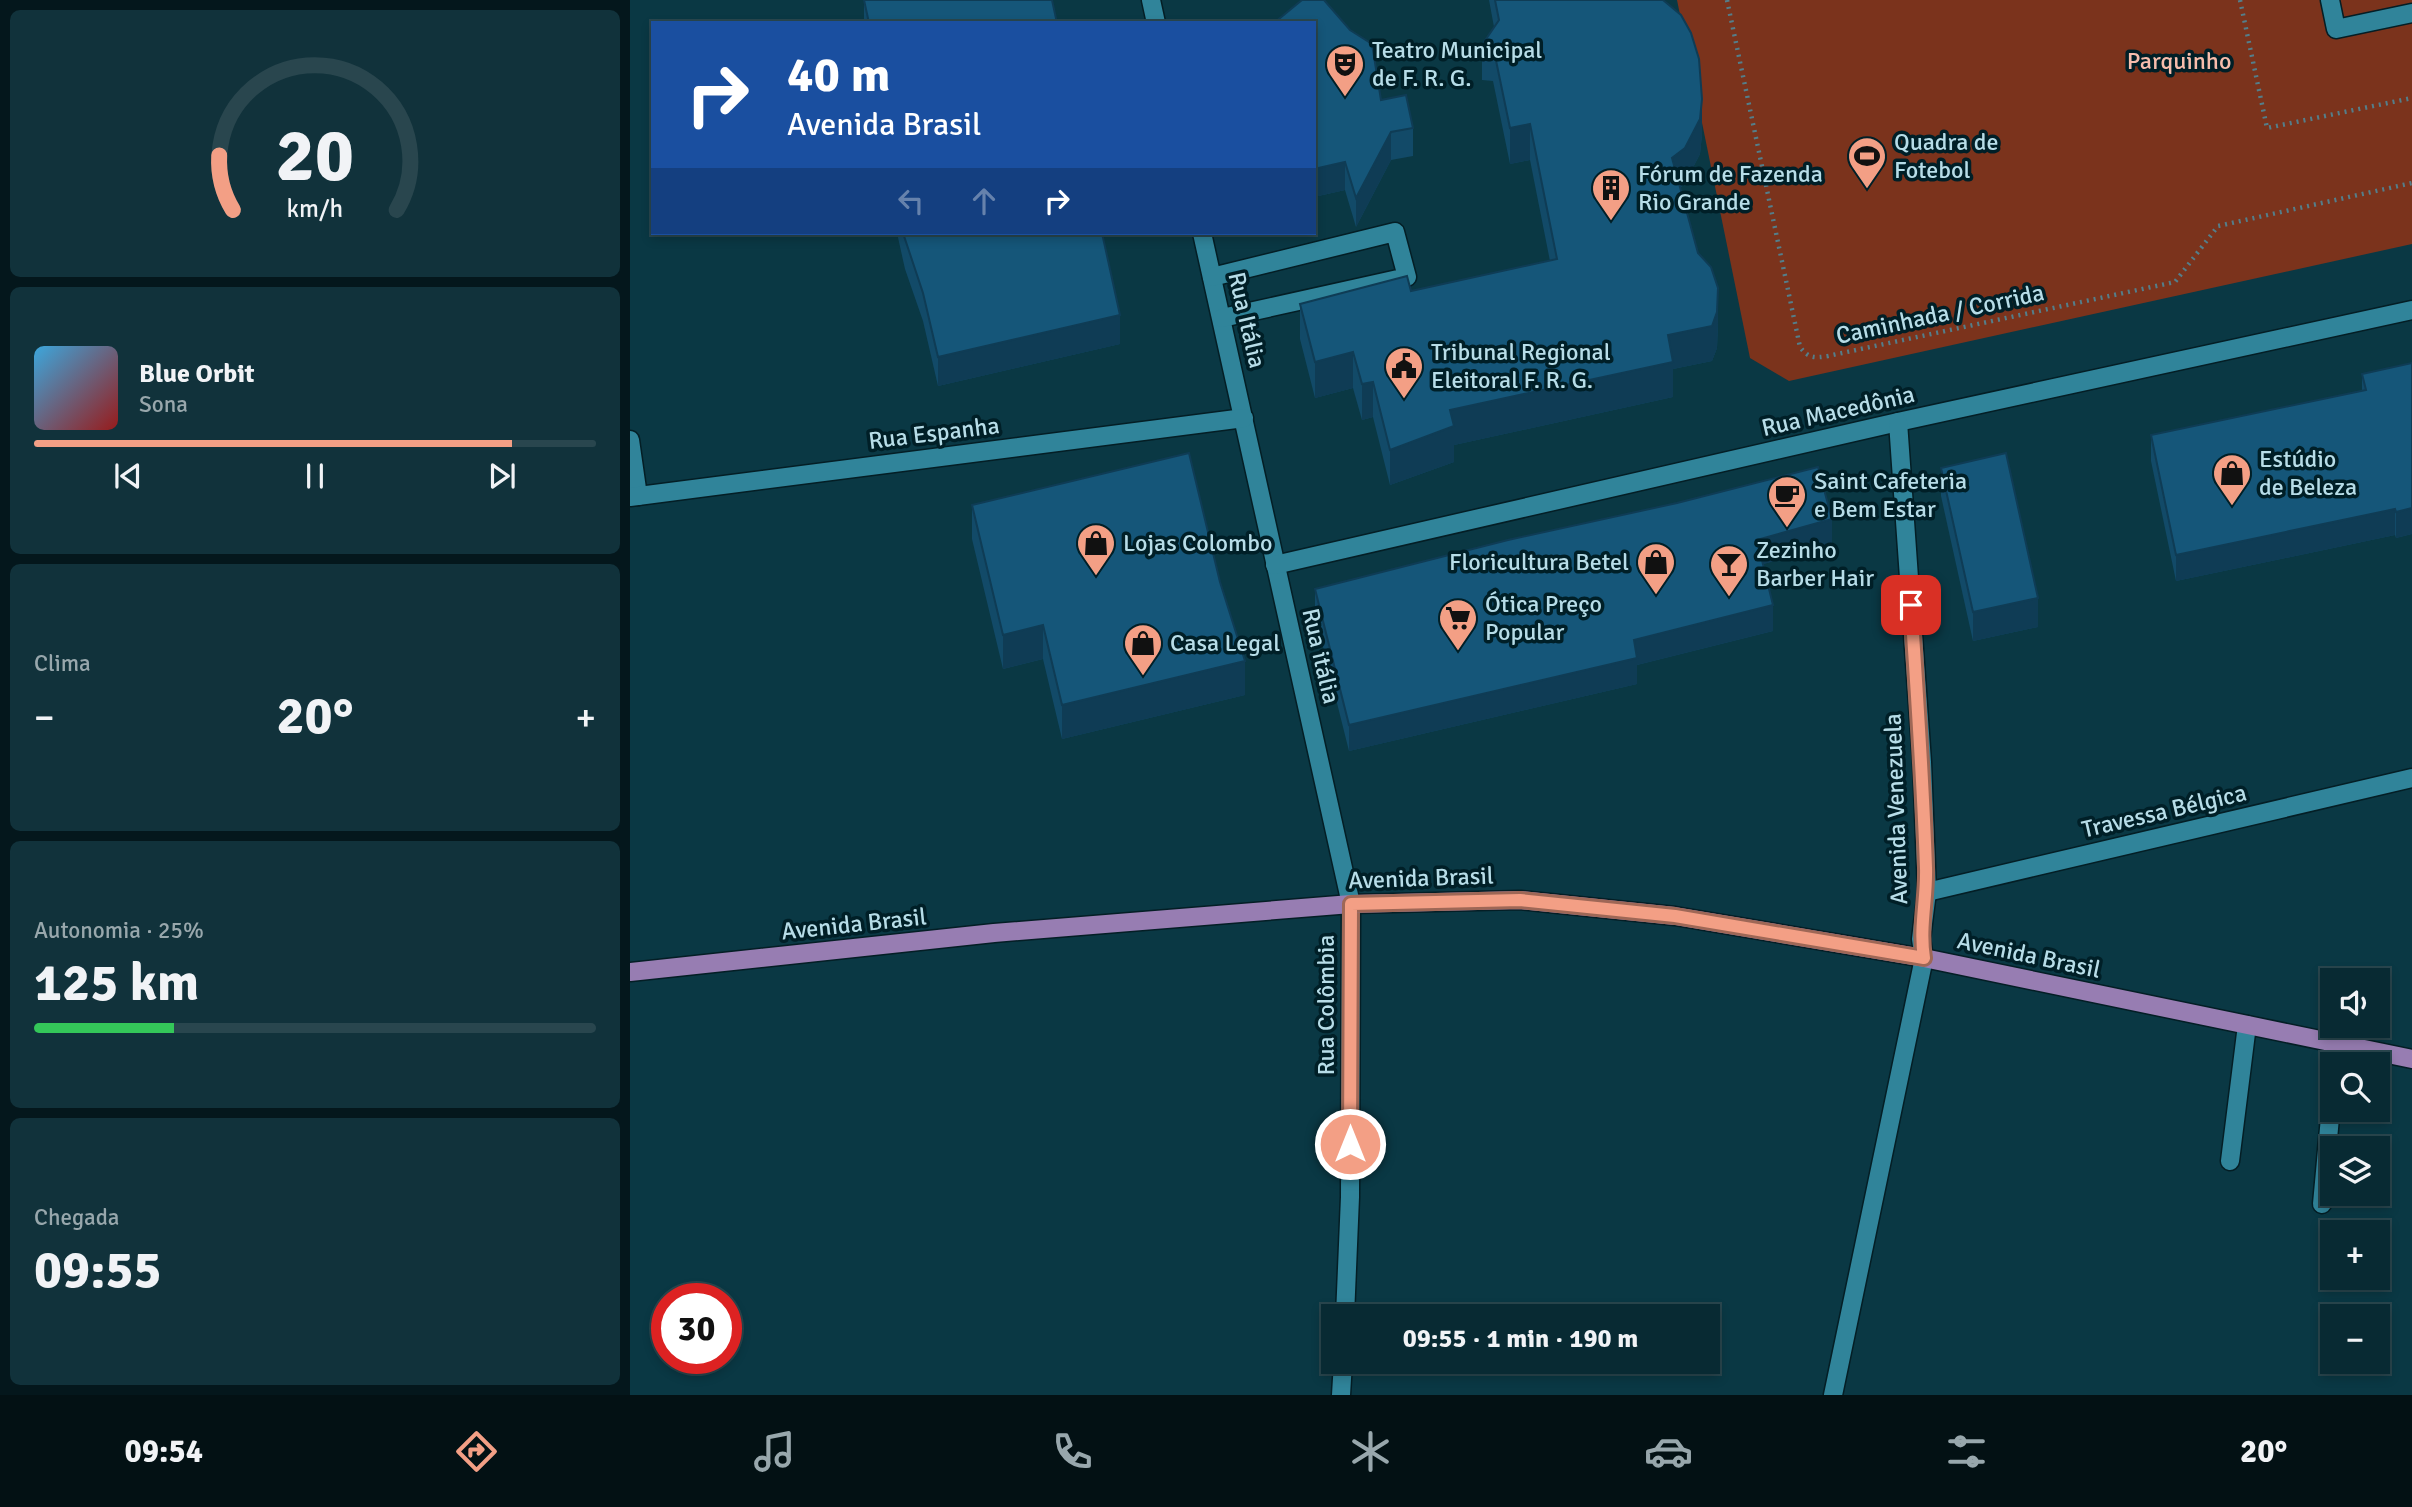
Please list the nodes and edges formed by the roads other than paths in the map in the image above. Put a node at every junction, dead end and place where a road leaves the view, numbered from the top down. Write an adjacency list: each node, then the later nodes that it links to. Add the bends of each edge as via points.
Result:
1 (1151, 0): 4 (street)
2 (2330, 0): 3 (street, via 2336,29)
3 (2412, 13)
4 (1156, 21)
5 (1202, 235): 6 (street, Rua Itália)
6 (1212, 277): 8 (street, Rua Itália); 8 (street, via 1395,232 1407,277)
7 (2412, 310): 10 (street, Rua Macedônia)
8 (1222, 318): 9 (street, Rua Itália)
9 (1244, 418): 12 (street, Rua Espanha); 13 (street, Rua itália)
10 (1898, 422): 13 (street, Rua Macedônia); 15 (street, Avenida Venezuela)
11 (630, 440): 12 (street)
12 (634, 497)
13 (1275, 565): 16 (street, Rua itália)
14 (2412, 778): 15 (street, Travessa Bélgica)
15 (1927, 892): 17 (street, Avenida Venezuela, via 1921,939)
16 (1351, 904): 17 (main road, Avenida Brasil, via 1520,900 1675,916); 18 (main road, Avenida Brasil, via 994,933); 24 (street, Rua Colômbia)
17 (1924, 958): 19 (main road, Avenida Brasil); 27 (street, Avenida Venezuela)
18 (630, 972)
19 (2247, 1025): 20 (main road, Avenida Brasil); 23 (street)
20 (2336, 1044): 21 (street); 22 (main road, Avenida Brasil)
21 (2336, 1052)
22 (2412, 1059)
23 (2230, 1161)
24 (1346, 1304)
25 (1342, 1374): 26 (street)
26 (1341, 1395)
27 (1833, 1395)

